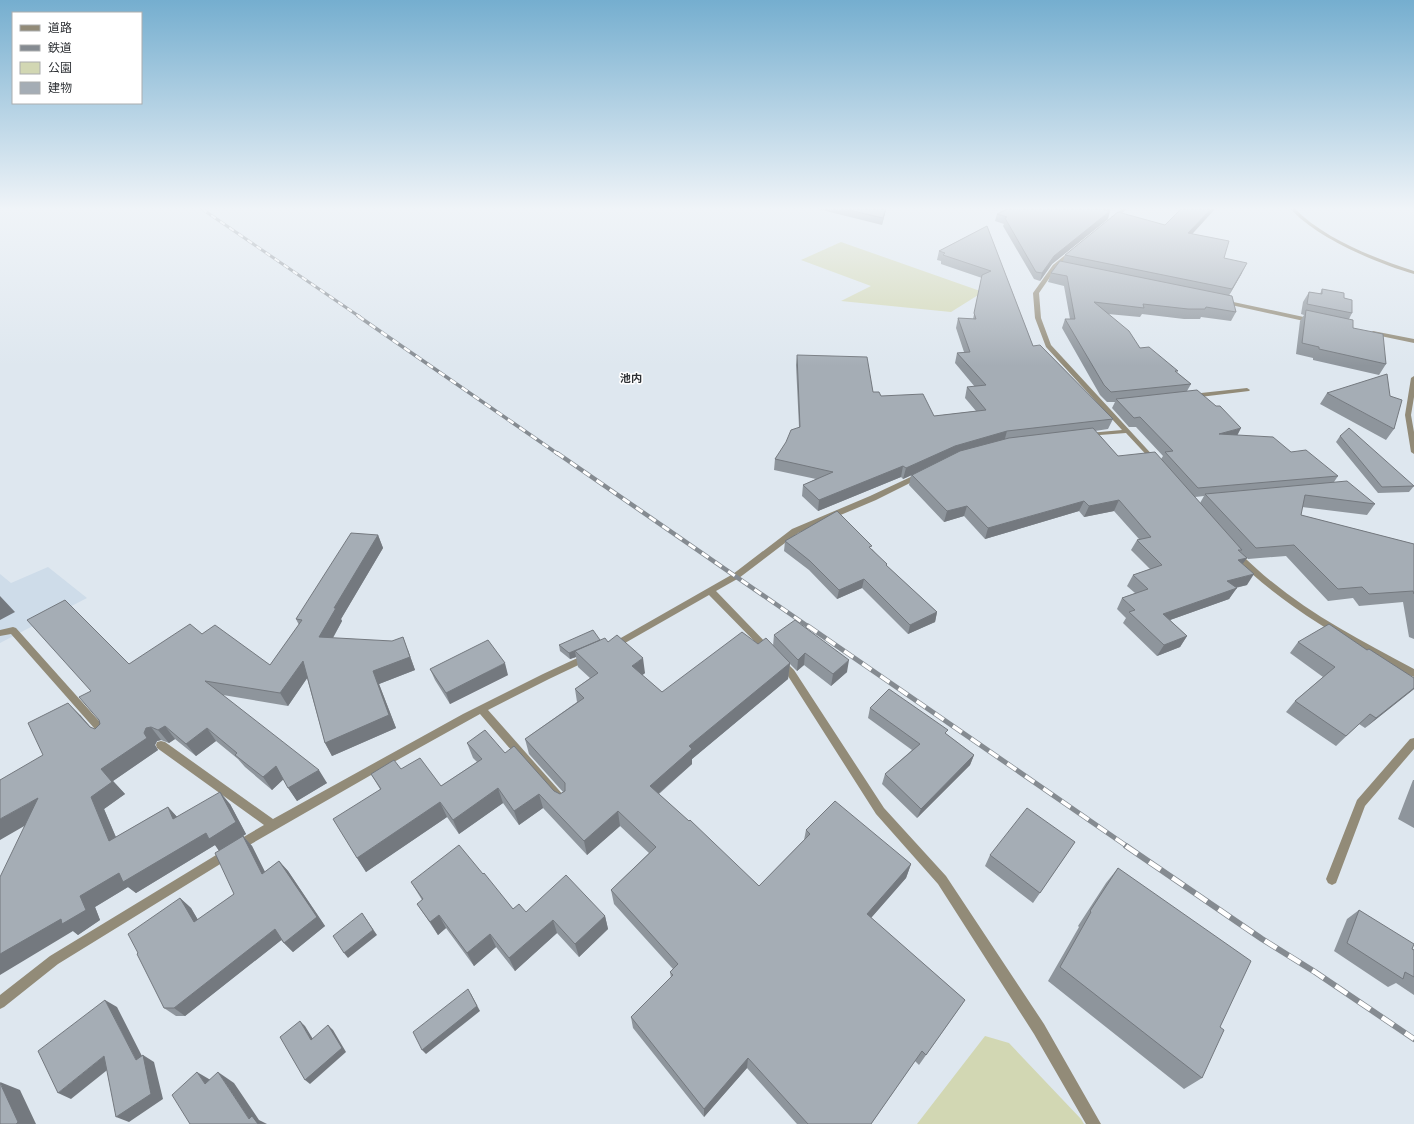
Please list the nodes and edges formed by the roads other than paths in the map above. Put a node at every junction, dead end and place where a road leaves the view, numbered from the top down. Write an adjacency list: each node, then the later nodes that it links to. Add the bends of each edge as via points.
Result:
1 (1060, 261): 3 (street)
2 (1384, 261): 5 (street)
3 (1055, 266): 4 (street); 14 (street, via 1036,293 1038,318 1048,346)
4 (1062, 268)
5 (1414, 273)
6 (1218, 301): 7 (street)
7 (1318, 322)
8 (1364, 331): 9 (street)
9 (1414, 341)
10 (1414, 378): 17 (street, via 1408,415)
11 (1247, 390): 12 (street)
12 (1186, 397)
13 (1112, 405): 14 (street)
14 (1104, 406): 15 (street)
15 (1128, 431): 16 (street); 18 (street)
16 (1082, 436)
17 (1414, 452)
18 (1159, 467)
19 (926, 473): 21 (street, via 794,531 736,576)
20 (1228, 546): 25 (street, via 1274,590 1340,633)
21 (710, 591): 23 (street); 34 (street, via 791,673 880,811 942,880 1039,1029)
22 (0, 633): 27 (street, via 13,630)
23 (609, 648)
24 (594, 654): 26 (street)
25 (1414, 673)
26 (481, 709): 30 (street); 31 (street)
27 (106, 736)
28 (1414, 742): 32 (street, via 1361,803)
29 (161, 745): 31 (street)
30 (563, 802)
31 (273, 825): 33 (street, via 54,960)
32 (1332, 879)
33 (0, 1002)
34 (1094, 1124)

